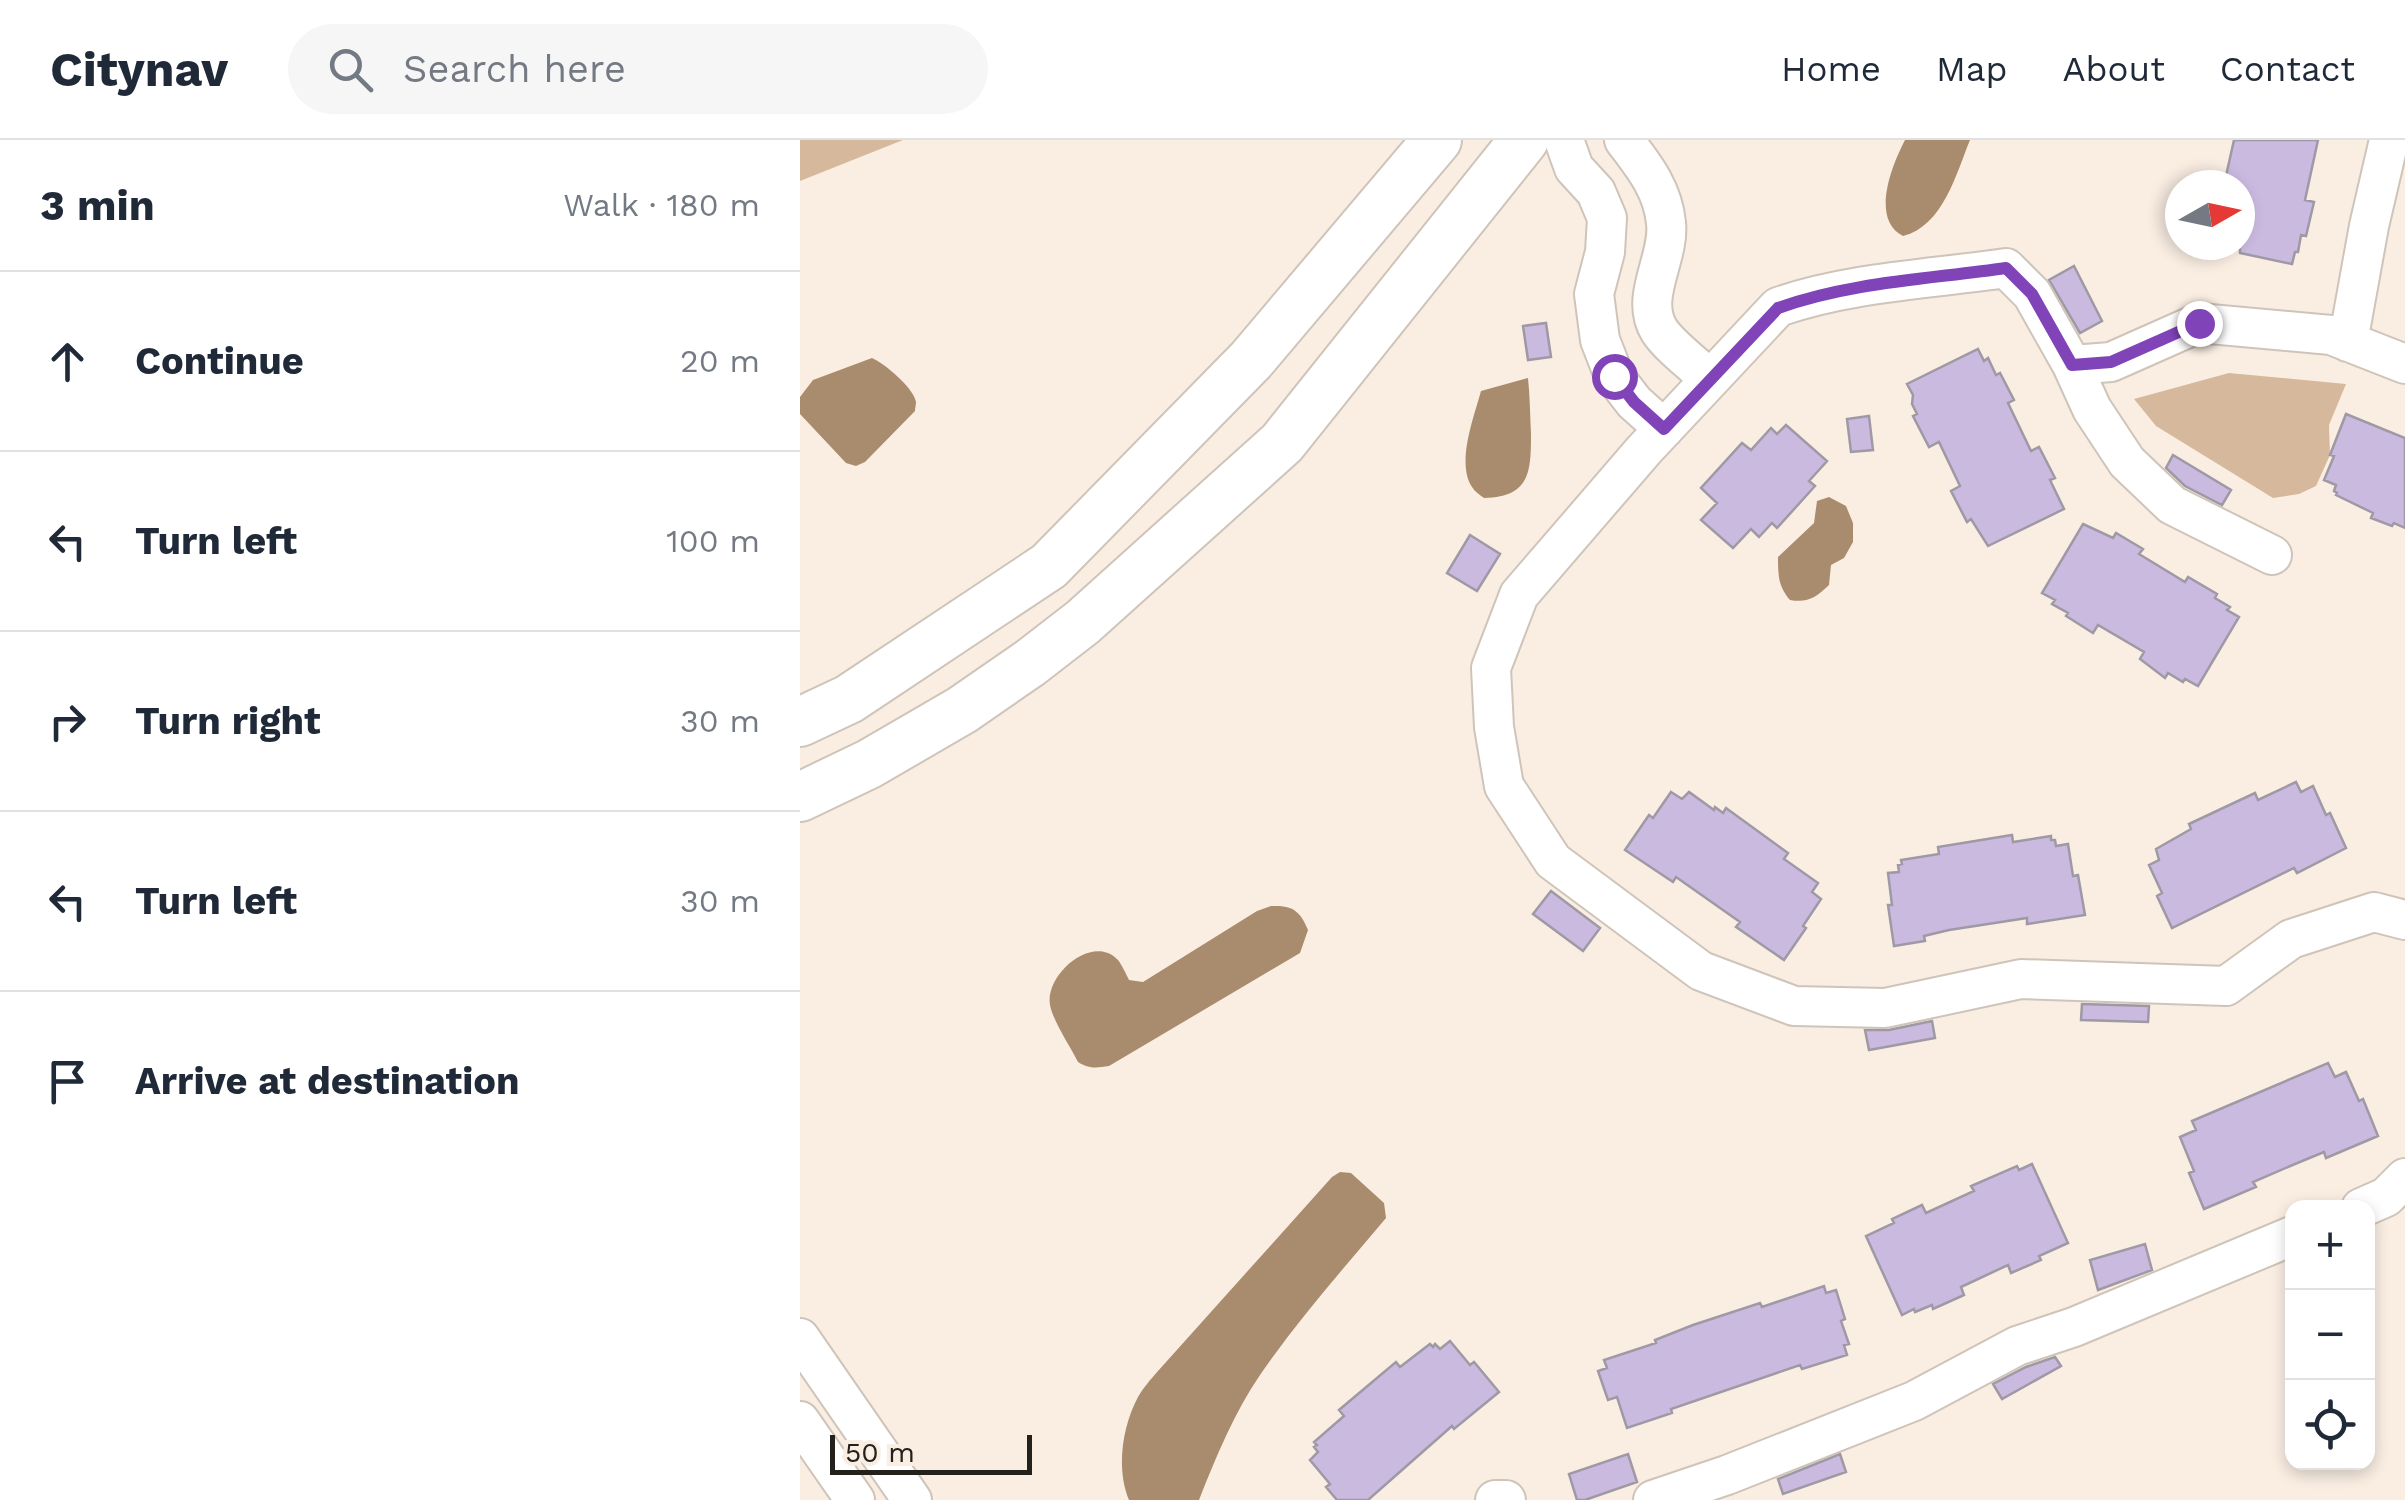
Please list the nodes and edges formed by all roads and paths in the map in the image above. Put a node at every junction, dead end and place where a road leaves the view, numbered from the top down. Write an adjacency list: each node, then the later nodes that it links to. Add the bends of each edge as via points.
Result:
1 (1437, 140): 12 (main road, via 1251,360 1049,566 849,699)
2 (1524, 140): 13 (main road, via 1268,456 1030,662 962,710)
3 (1564, 140): 10 (street, via 1607,218 1594,294 1600,340 1614,376)
4 (1624, 140): 9 (street, via 1653,178 1666,222 1652,308 1659,330)
5 (2389, 140): 6 (street)
6 (2348, 342): 7 (street); 8 (street, via 2199,323 2111,362)
7 (2405, 364)
8 (2072, 365): 9 (street, via 2032,294 2006,268 1874,286 1778,308); 11 (street, via 2127,462 2172,504)
9 (1710, 379): 10 (street)
10 (1664, 429): 14 (street, via 1519,595 1492,668 1494,727 1504,786 1552,861 1700,971 1794,1006 1885,1008 2021,978 2226,986 2291,939 2374,912)
11 (2272, 555)
12 (800, 722)
13 (800, 797)
14 (2405, 920)
15 (2405, 1178): 16 (street)
16 (2375, 1202)
17 (2285, 1239): 24 (street, via 2017,1346 1914,1401)
18 (800, 1338): 21 (street)
19 (800, 1421): 20 (street)
20 (855, 1500)
21 (912, 1500)
22 (1495, 1500): 23 (street)
23 (1506, 1500)
24 (1652, 1500)

